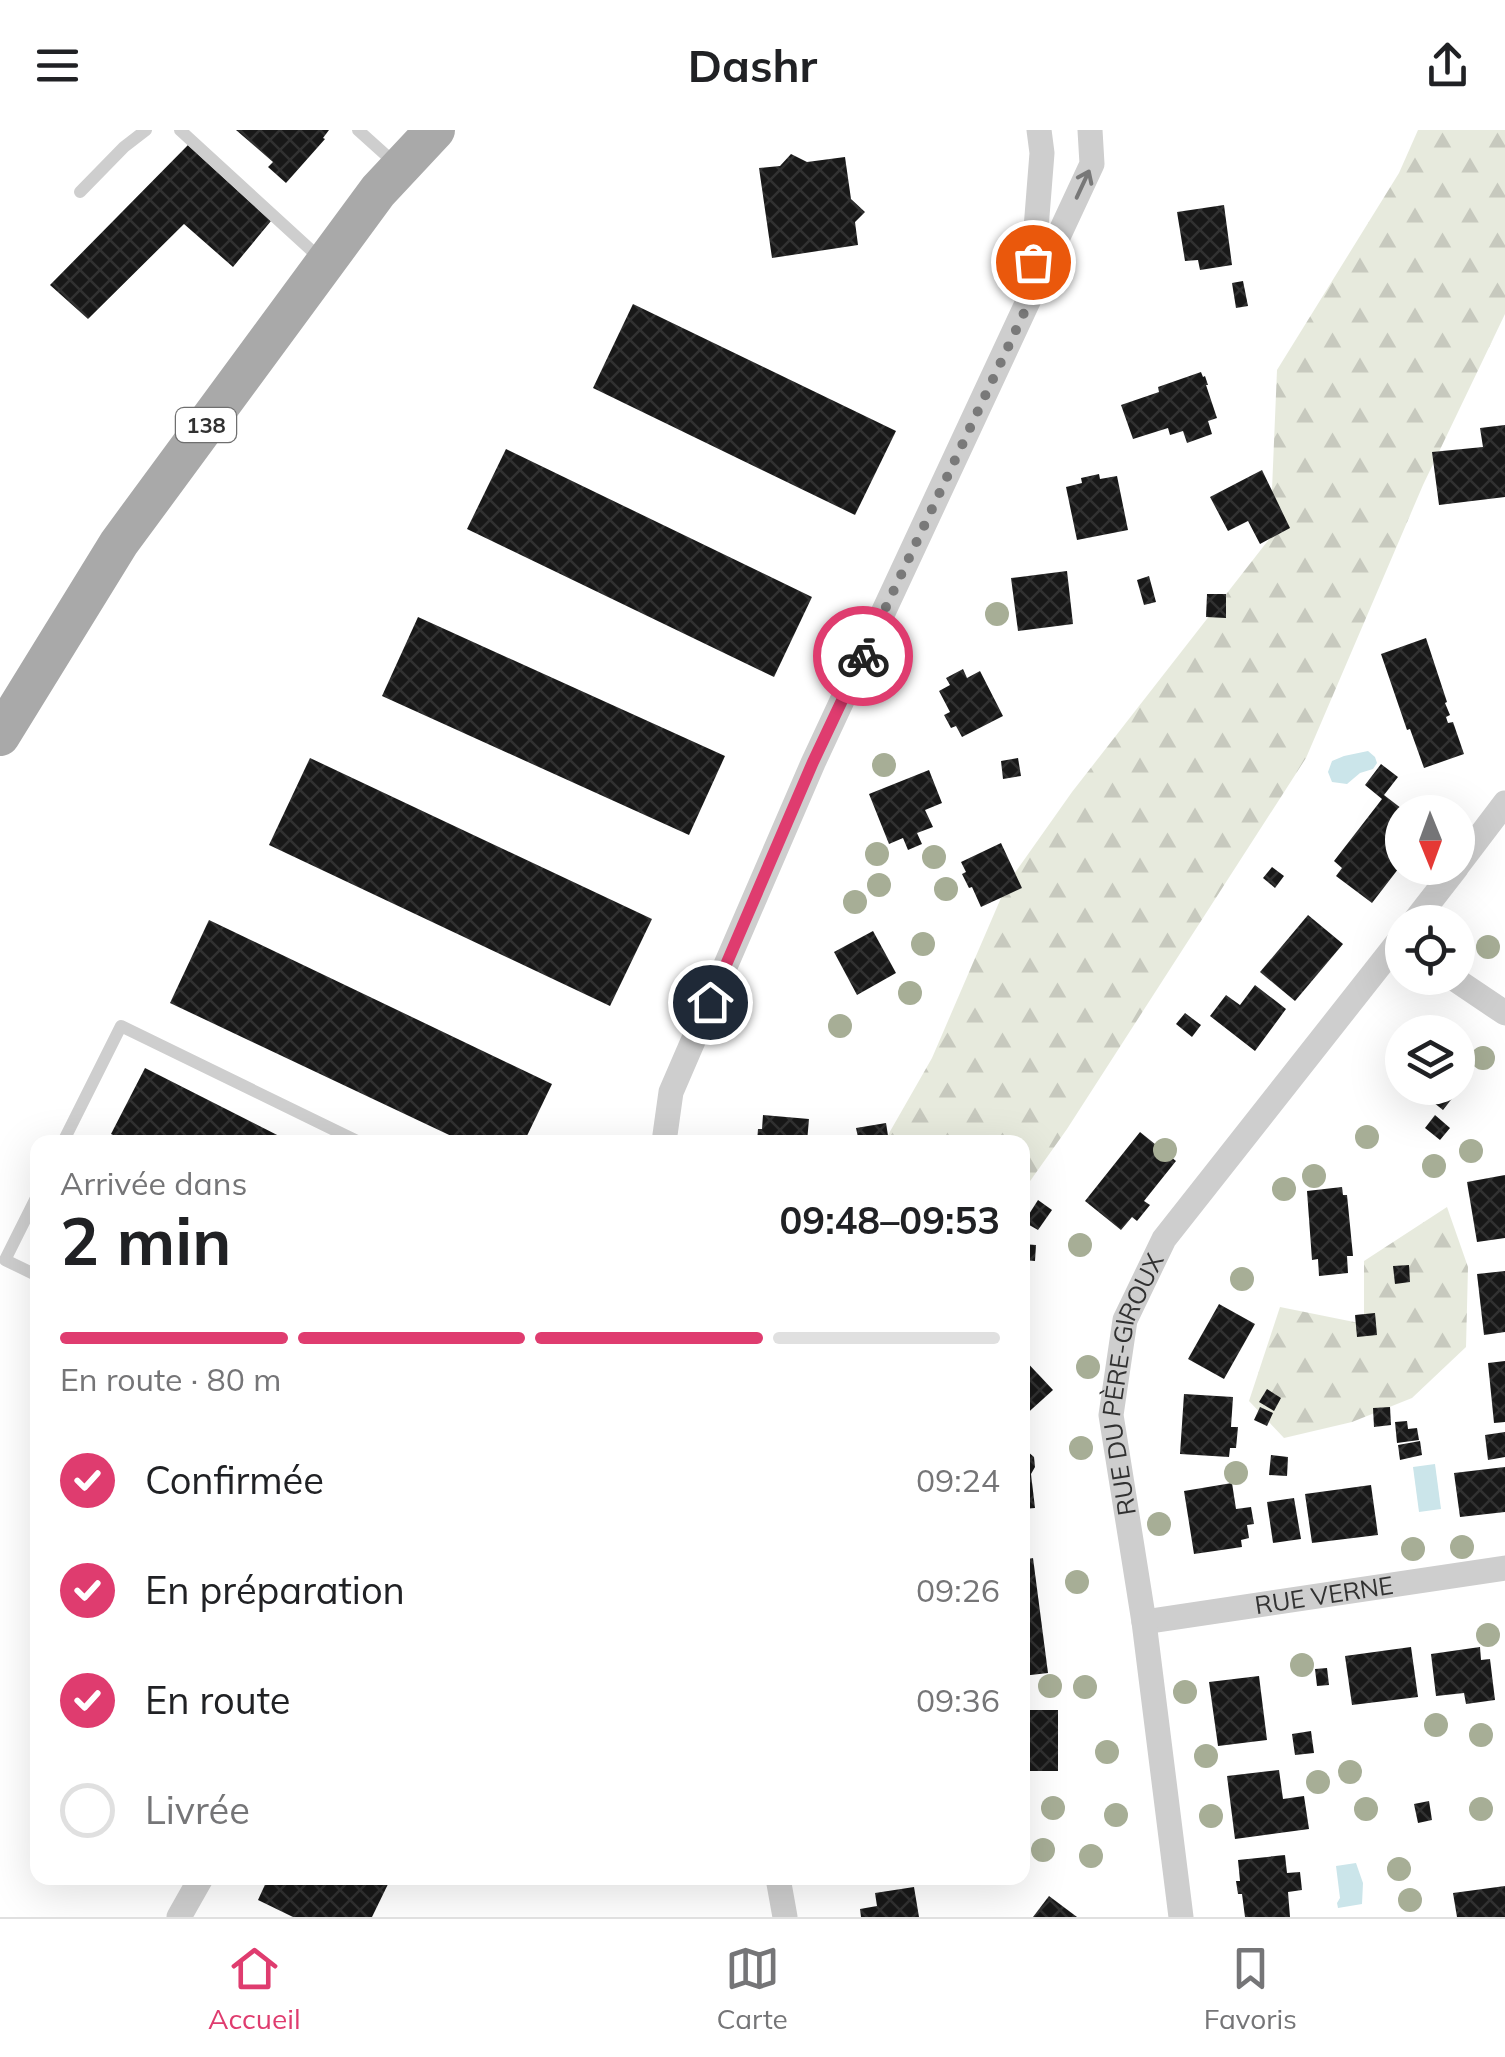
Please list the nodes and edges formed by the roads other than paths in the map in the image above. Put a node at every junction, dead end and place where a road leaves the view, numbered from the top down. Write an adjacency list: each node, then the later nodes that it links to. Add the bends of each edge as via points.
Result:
1 (146, 130): 8 (lane)
2 (180, 130): 9 (lane)
3 (358, 130): 7 (lane)
4 (435, 130): 7 (main road, 138)
5 (1039, 130): 10 (street)
6 (1090, 130): 10 (street, one-way to 6, via 1092,164)
7 (400, 168): 9 (main road, 138)
8 (80, 192)
9 (325, 263): 11 (main road, 138, via 119,543)
10 (1031, 298): 21 (street, via 813,762 672,1092)
11 (0, 736)
12 (1505, 803): 13 (street, RUE DU PÈRE-GIROUX)
13 (1475, 842)
14 (1443, 885): 15 (street, RUE DU PÈRE-GIROUX)
15 (1427, 905)
16 (1385, 960): 25 (street, RUE DU PÈRE-GIROUX, via 1164,1239 1125,1320 1111,1415)
17 (1475, 993): 18 (street)
18 (1505, 1013)
19 (66, 1135): 20 (lane, via 121,1026)
20 (345, 1135)
21 (665, 1135)
22 (30, 1210): 23 (lane, via 5,1260)
23 (30, 1272)
24 (1505, 1568): 25 (street, RUE VERNE)
25 (1144, 1622): 30 (street, RUE DU PÈRE-GIROUX)
26 (197, 1885): 28 (street)
27 (779, 1885): 29 (street)
28 (179, 1917)
29 (784, 1917)
30 (1181, 1917)

